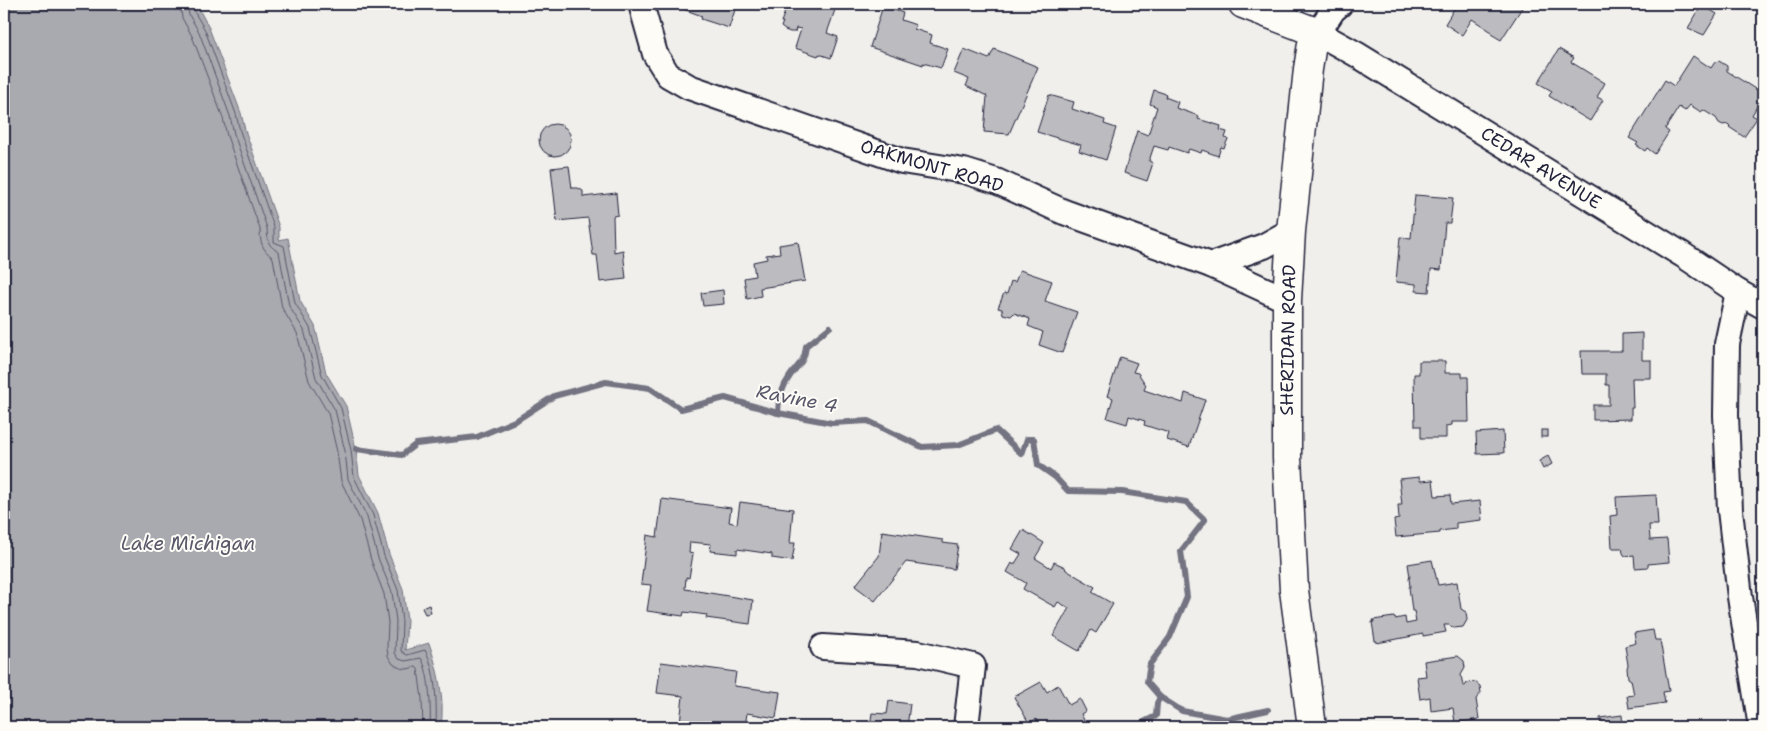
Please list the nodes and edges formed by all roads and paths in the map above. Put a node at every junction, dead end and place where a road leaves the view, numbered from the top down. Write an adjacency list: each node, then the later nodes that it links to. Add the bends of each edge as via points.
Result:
1 (641, 4): 6 (street, OAKMONT ROAD, via 655,54 668,75 689,87 902,160 964,171 996,181 1064,212)
2 (1243, 4): 4 (street)
3 (1340, 4): 4 (street)
4 (1318, 33): 5 (street, SHERIDAN ROAD, via 1312,44 1308,68); 7 (street, CEDAR AVENUE, via 1683,255)
5 (1291, 231): 6 (street, via 1264,246); 8 (street, SHERIDAN ROAD)
6 (1211, 265): 8 (street, OAKMONT ROAD)
7 (1738, 292): 9 (street, CEDAR AVENUE); 13 (street, via 1727,344 1730,510)
8 (1287, 300): 12 (street, SHERIDAN ROAD, via 1287,464 1294,590)
9 (1763, 306)
10 (823, 647): 11 (street, via 918,653 973,666)
11 (966, 727)
12 (1312, 727)
13 (1761, 727)

